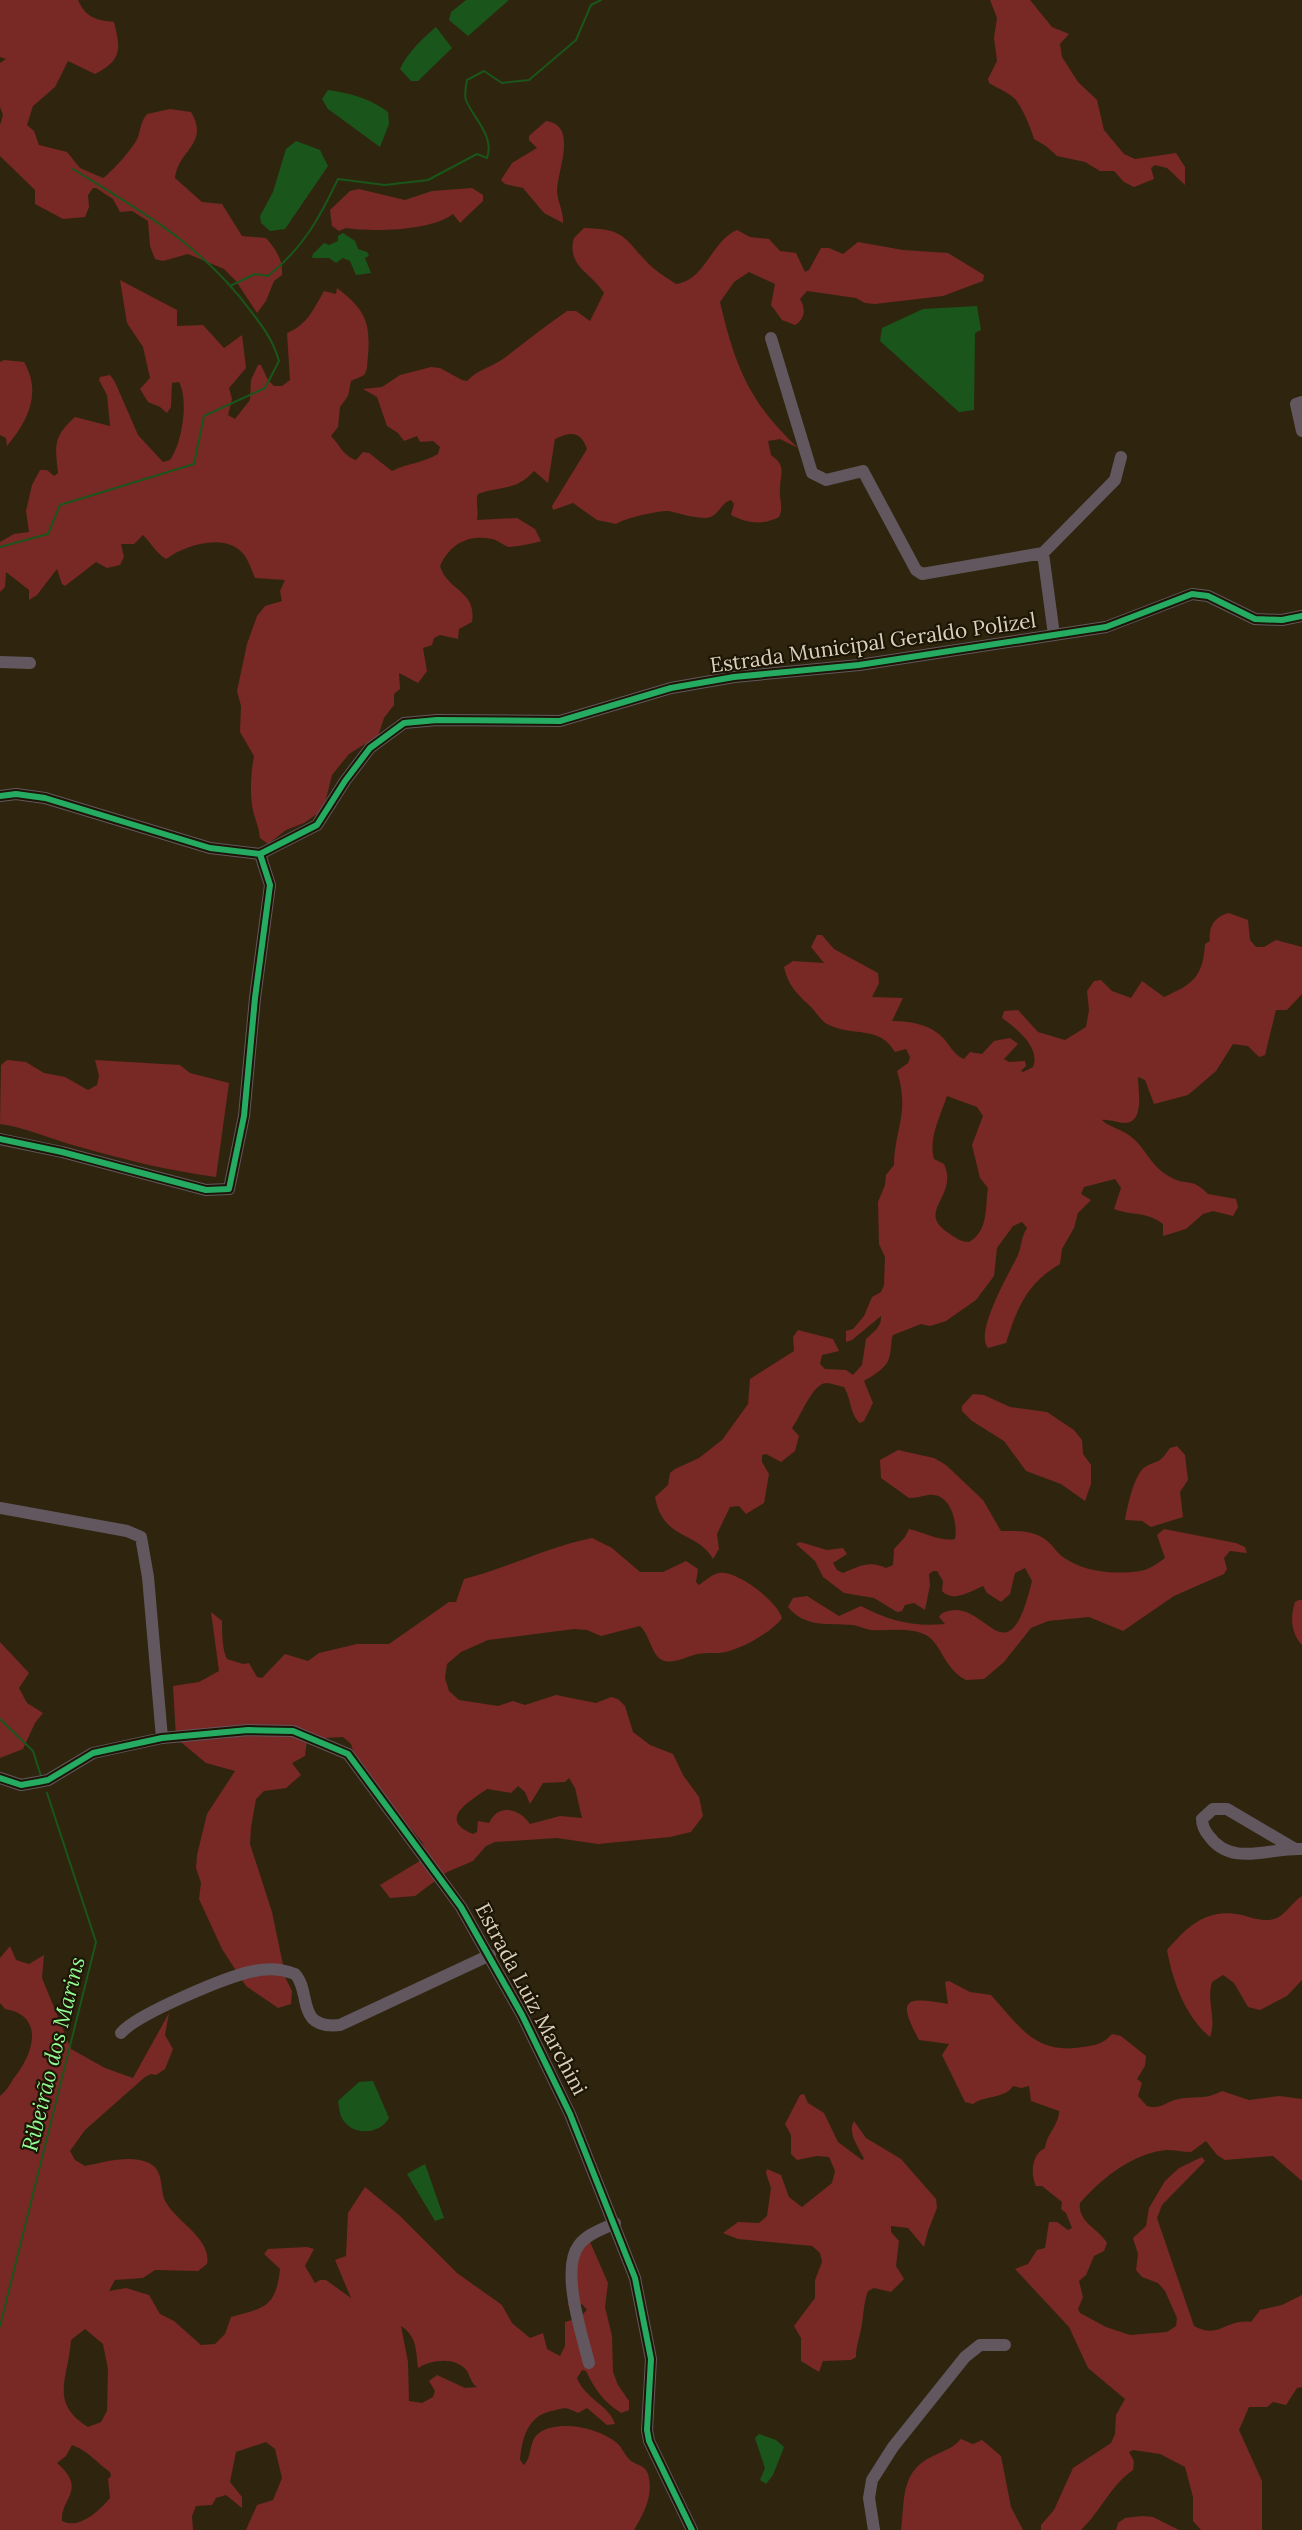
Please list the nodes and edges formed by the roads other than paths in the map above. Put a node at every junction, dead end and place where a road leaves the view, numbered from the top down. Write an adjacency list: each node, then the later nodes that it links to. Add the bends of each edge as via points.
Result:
1 (771, 338): 5 (street, via 812,473 826,480 863,471 919,573)
2 (1302, 402): 3 (street, via 1296,404)
3 (1302, 431)
4 (1121, 457): 5 (street, via 1115,480)
5 (1043, 553): 7 (street)
6 (1302, 616): 7 (street, Estrada Municipal Geraldo Polizel, via 1255,619 1208,596 1192,594 1120,623)
7 (1054, 635): 11 (street, Estrada Municipal Geraldo Polizel, via 859,664 734,677 671,688 560,721 404,723 370,748 317,825)
8 (0, 662): 9 (street)
9 (30, 663)
10 (0, 796): 11 (street, via 45,798 210,848)
11 (260, 854): 12 (street, via 270,885 244,1116 229,1189 206,1190)
12 (0, 1139)
13 (0, 1508): 14 (street, via 127,1531 141,1537)
14 (162, 1738): 15 (street, Estrada Luiz Marchini, via 93,1753 48,1780 21,1785); 17 (street, Estrada Luiz Marchini, via 293,1731 340,1749 357,1764)
15 (0, 1778)
16 (1298, 1849): 16 (street, via 1267,1854 1233,1853 1211,1840 1202,1819 1213,1809 1227,1809)
17 (490, 1955): 18 (street, via 340,2025 314,2019 295,1974 270,1969 248,1972 207,1988 132,2023); 19 (street, Estrada Luiz Marchini, via 570,2114)
18 (121, 2033)
19 (615, 2223): 21 (street, via 586,2238 574,2253 573,2290); 22 (street, Estrada Luiz Marchini, via 635,2278 650,2339 649,2441)
20 (1005, 2344): 23 (street, via 980,2345 965,2357 879,2468 868,2489)
21 (590, 2362)
22 (692, 2530)
23 (874, 2530)

